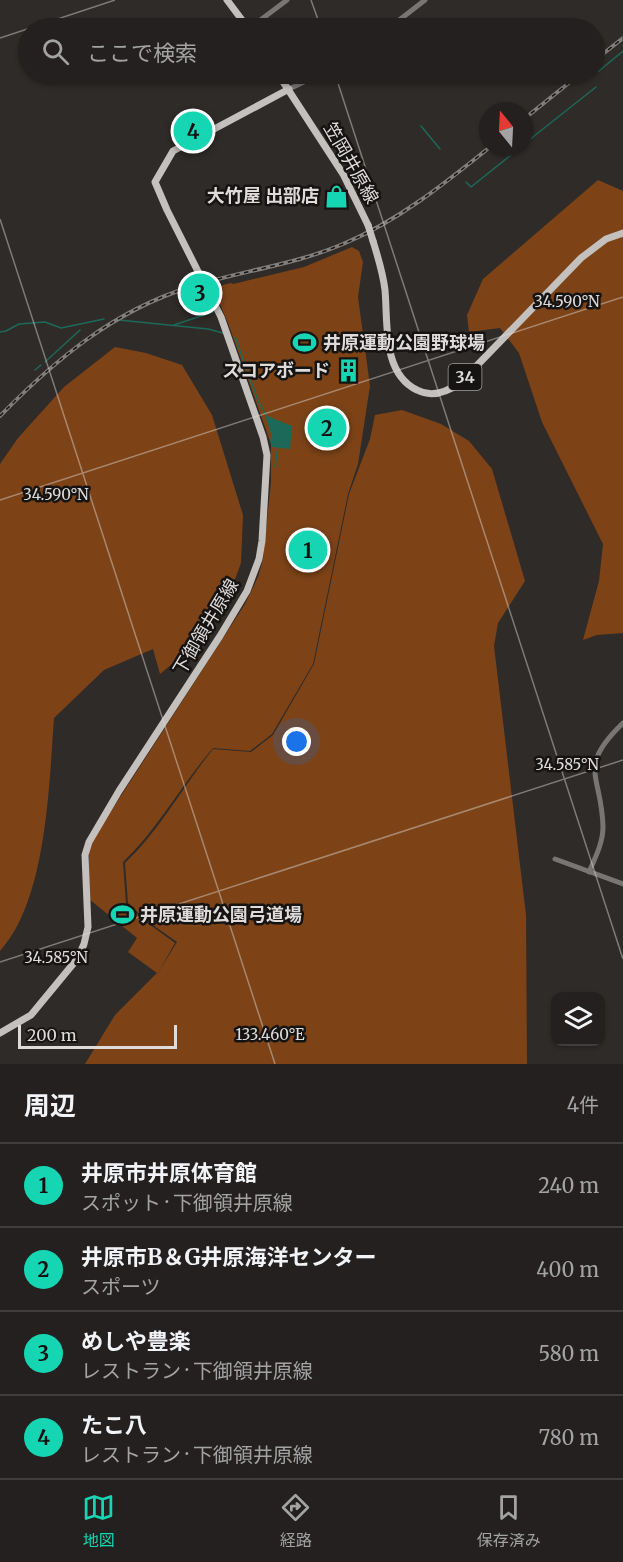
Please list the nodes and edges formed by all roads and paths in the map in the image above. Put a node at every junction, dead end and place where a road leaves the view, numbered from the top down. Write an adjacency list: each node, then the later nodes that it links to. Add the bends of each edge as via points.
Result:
1 (227, 0): 4 (main road)
2 (287, 0): 5 (street)
3 (425, 0): 6 (street)
4 (241, 18)
5 (263, 18)
6 (402, 18)
7 (285, 84): 9 (main road, 笠岡井原線 / 34)
8 (300, 84): 9 (street)
9 (289, 89): 10 (main road, 笠岡井原線 / 34, bridge, via 345,177 368,225 380,264 391,358 397,373 413,388 443,393 460,383 581,258 606,239); 15 (main road, 下御領井原線, via 173,151 155,182 220,317 263,437 267,455 264,517 256,569 242,601 91,838 85,855 88,927 78,958 32,1015)
10 (623, 233)
11 (623, 723): 13 (street, via 596,759 594,778 603,828)
12 (555, 859): 13 (street)
13 (589, 872): 14 (street)
14 (623, 884)
15 (0, 1033)

